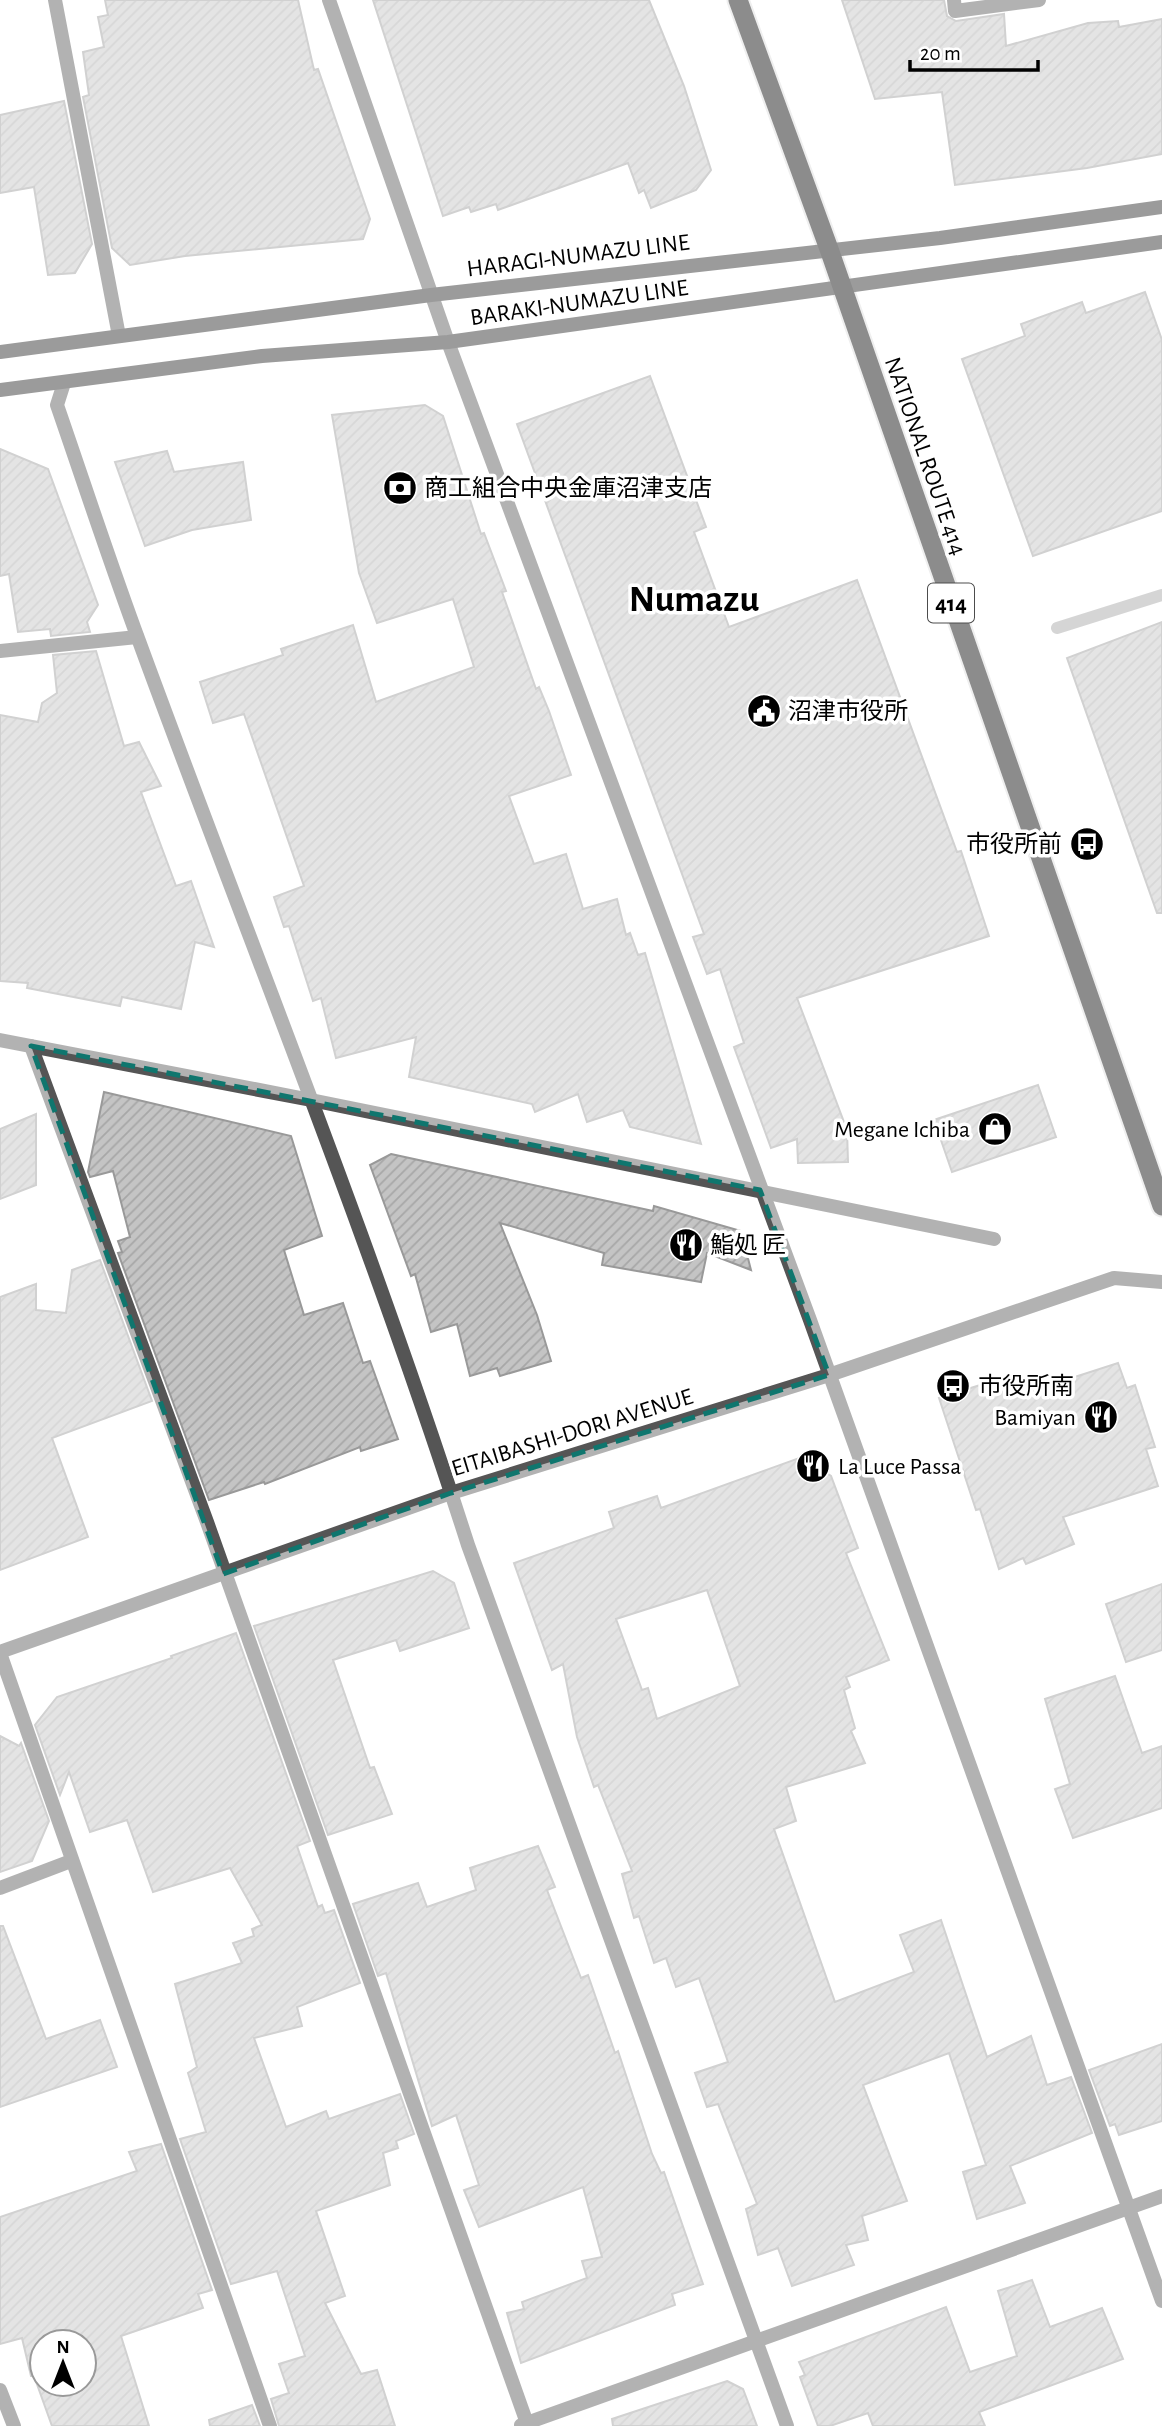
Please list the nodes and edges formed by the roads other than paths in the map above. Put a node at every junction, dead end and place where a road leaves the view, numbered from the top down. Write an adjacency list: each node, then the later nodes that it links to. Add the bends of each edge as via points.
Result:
1 (55, 0): 11 (street)
2 (329, 0): 10 (street)
3 (738, 0): 8 (highway, NATIONAL ROUTE 414 / 414)
4 (954, 0): 5 (street, via 955,11)
5 (1039, 0)
6 (1162, 207): 8 (main road, HARAGI-NUMAZU LINE)
7 (1162, 242): 9 (main road, BARAKI-NUMAZU LINE)
8 (829, 249): 9 (highway, NATIONAL ROUTE 414 / 414); 10 (main road, HARAGI-NUMAZU LINE)
9 (842, 287): 12 (main road, BARAKI-NUMAZU LINE); 22 (highway, NATIONAL ROUTE 414 / 414)
10 (431, 295): 11 (main road, HARAGI-NUMAZU LINE); 12 (street)
11 (119, 337): 13 (main road, HARAGI-NUMAZU LINE)
12 (448, 342): 14 (main road, BARAKI-NUMAZU LINE, via 262,356); 21 (street)
13 (0, 352)
14 (64, 383): 15 (main road, BARAKI-NUMAZU LINE); 16 (street, via 57,405)
15 (0, 390)
16 (137, 637): 17 (street); 20 (street)
17 (0, 651)
18 (0, 1041): 19 (street)
19 (31, 1046): 20 (street); 27 (street)
20 (311, 1100): 21 (street); 26 (street)
21 (760, 1190): 23 (street); 25 (street)
22 (1162, 1206)
23 (994, 1239)
24 (1162, 1282): 25 (street, EITAIBASHI-DORI AVENUE, via 1114,1278)
25 (829, 1375): 26 (street, EITAIBASHI-DORI AVENUE); 32 (street)
26 (451, 1493): 27 (street, EITAIBASHI-DORI AVENUE); 34 (street)
27 (223, 1574): 28 (street, EITAIBASHI-DORI AVENUE); 36 (street)
28 (0, 1653): 29 (street)
29 (71, 1861): 30 (street); 38 (street)
30 (0, 1888)
31 (1162, 2196): 32 (street)
32 (1128, 2207): 33 (street); 34 (street)
33 (1162, 2301)
34 (757, 2342): 36 (street); 39 (street)
35 (0, 2390): 37 (street)
36 (525, 2425)
37 (15, 2426)
38 (270, 2426)
39 (787, 2426)

